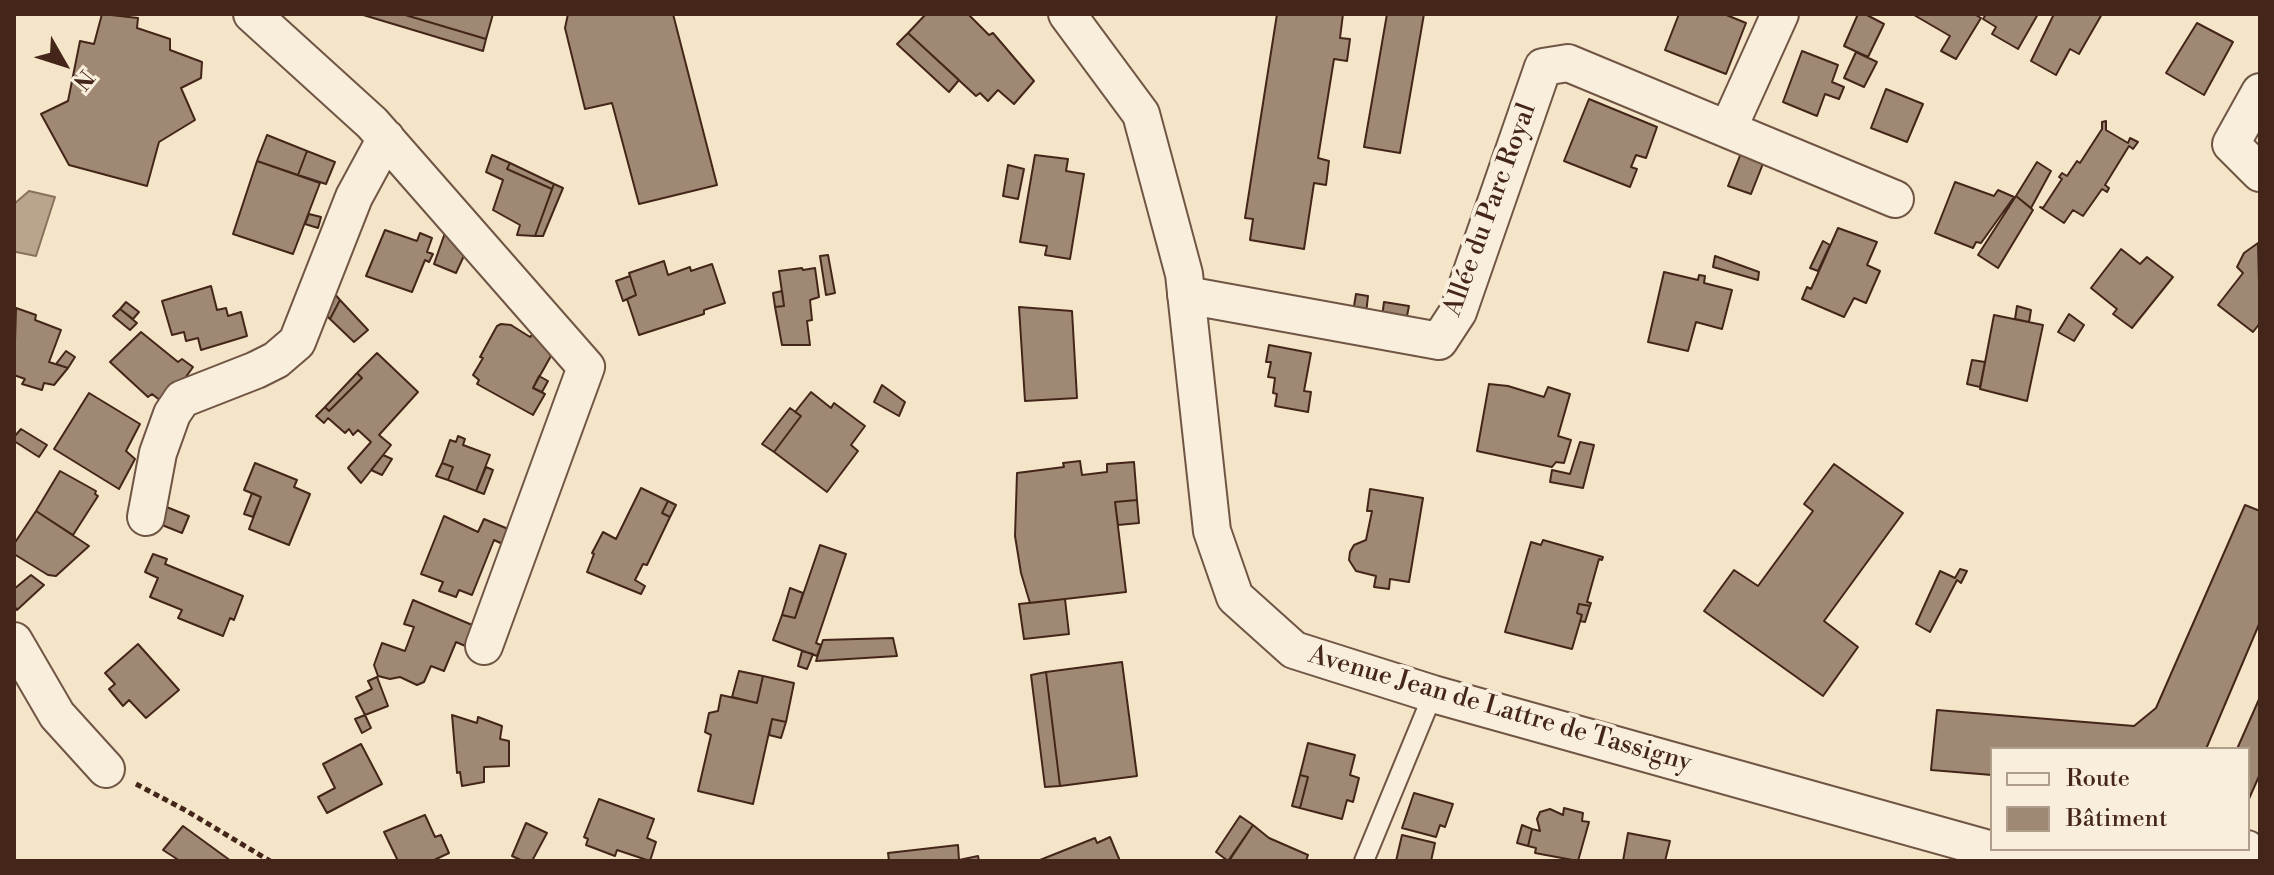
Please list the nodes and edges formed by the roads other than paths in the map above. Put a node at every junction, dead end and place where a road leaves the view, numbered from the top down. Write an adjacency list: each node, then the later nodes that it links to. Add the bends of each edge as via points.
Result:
1 (252, 14): 6 (street)
2 (1067, 14): 9 (street, Avenue Jean de Lattre de Tassigny, via 1141,114)
3 (1780, 14): 5 (street)
4 (2260, 92): 7 (street, via 2231,144)
5 (1728, 129): 8 (street, Allée du Parc Royal); 9 (street, Allée du Parc Royal, via 1568,63 1543,67 1458,312 1439,341)
6 (386, 138): 10 (street, via 354,197 297,342 256,370 182,399 158,453); 12 (street, via 586,367)
7 (2260, 173)
8 (1895, 199)
9 (1186, 295): 13 (street, Avenue Jean de Lattre de Tassigny, via 1212,531 1235,597 1294,650)
10 (146, 517)
11 (14, 641): 14 (street, via 57,715)
12 (484, 646)
13 (1433, 694): 15 (street, Avenue Jean de Lattre de Tassigny); 18 (lane)
14 (106, 769)
15 (1990, 849)
16 (1996, 851): 17 (street, Avenue Jean de Lattre de Tassigny, via 2021,858 2135,859)
17 (2233, 851)
18 (1364, 861)

